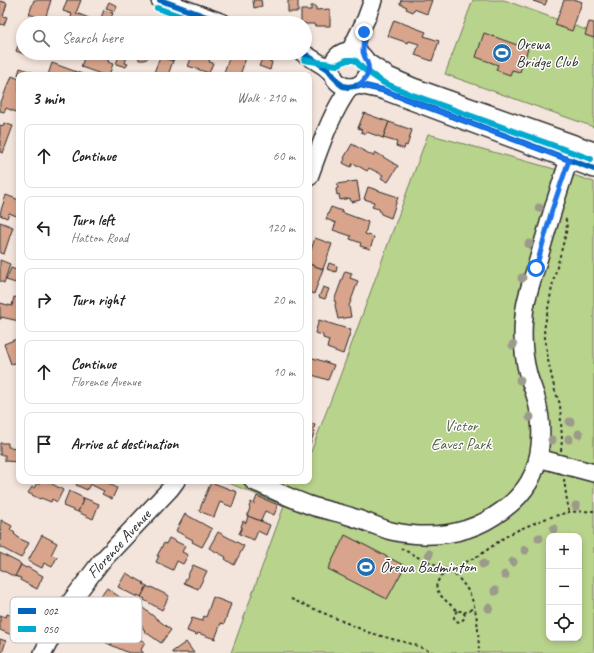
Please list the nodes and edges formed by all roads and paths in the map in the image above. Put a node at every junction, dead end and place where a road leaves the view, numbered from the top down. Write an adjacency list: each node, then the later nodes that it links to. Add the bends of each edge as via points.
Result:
1 (160, 0): 3 (street)
2 (373, 0): 5 (street)
3 (204, 16)
4 (312, 54): 5 (street)
5 (348, 63): 6 (street, via 338,83); 6 (street, via 368,67 366,78); 7 (street); 8 (street)
6 (355, 86): 7 (street, via 341,99); 9 (street, via 388,92)
7 (330, 120): 10 (street)
8 (594, 151)
9 (569, 160): 11 (street); 13 (street, via 552,210 524,314 523,345 540,424 541,444)
10 (312, 169)
11 (594, 169)
12 (563, 216): 14 (path, via 567,223 566,233 544,330 548,360 560,404)
13 (538, 458): 14 (street); 17 (street, via 533,476 526,488 500,512 487,521 461,532 432,536 390,530 308,504)
14 (563, 464): 15 (street); 19 (path)
15 (594, 473)
16 (174, 484): 21 (street, Florence Avenue, via 108,554)
17 (260, 484)
18 (594, 511): 19 (path)
19 (569, 512): 23 (path, via 518,530 480,555 452,568 450,571 467,589)
20 (447, 570): 24 (path, via 436,586 442,597)
21 (74, 597)
22 (291, 599): 28 (path, via 370,633 416,645)
23 (474, 608): 25 (path); 29 (path)
24 (457, 611): 25 (path); 25 (path, via 454,619 459,622 464,620)
25 (464, 613)
26 (48, 643): 27 (street, Florence Avenue)
27 (43, 653)
28 (434, 653)
29 (479, 653)

